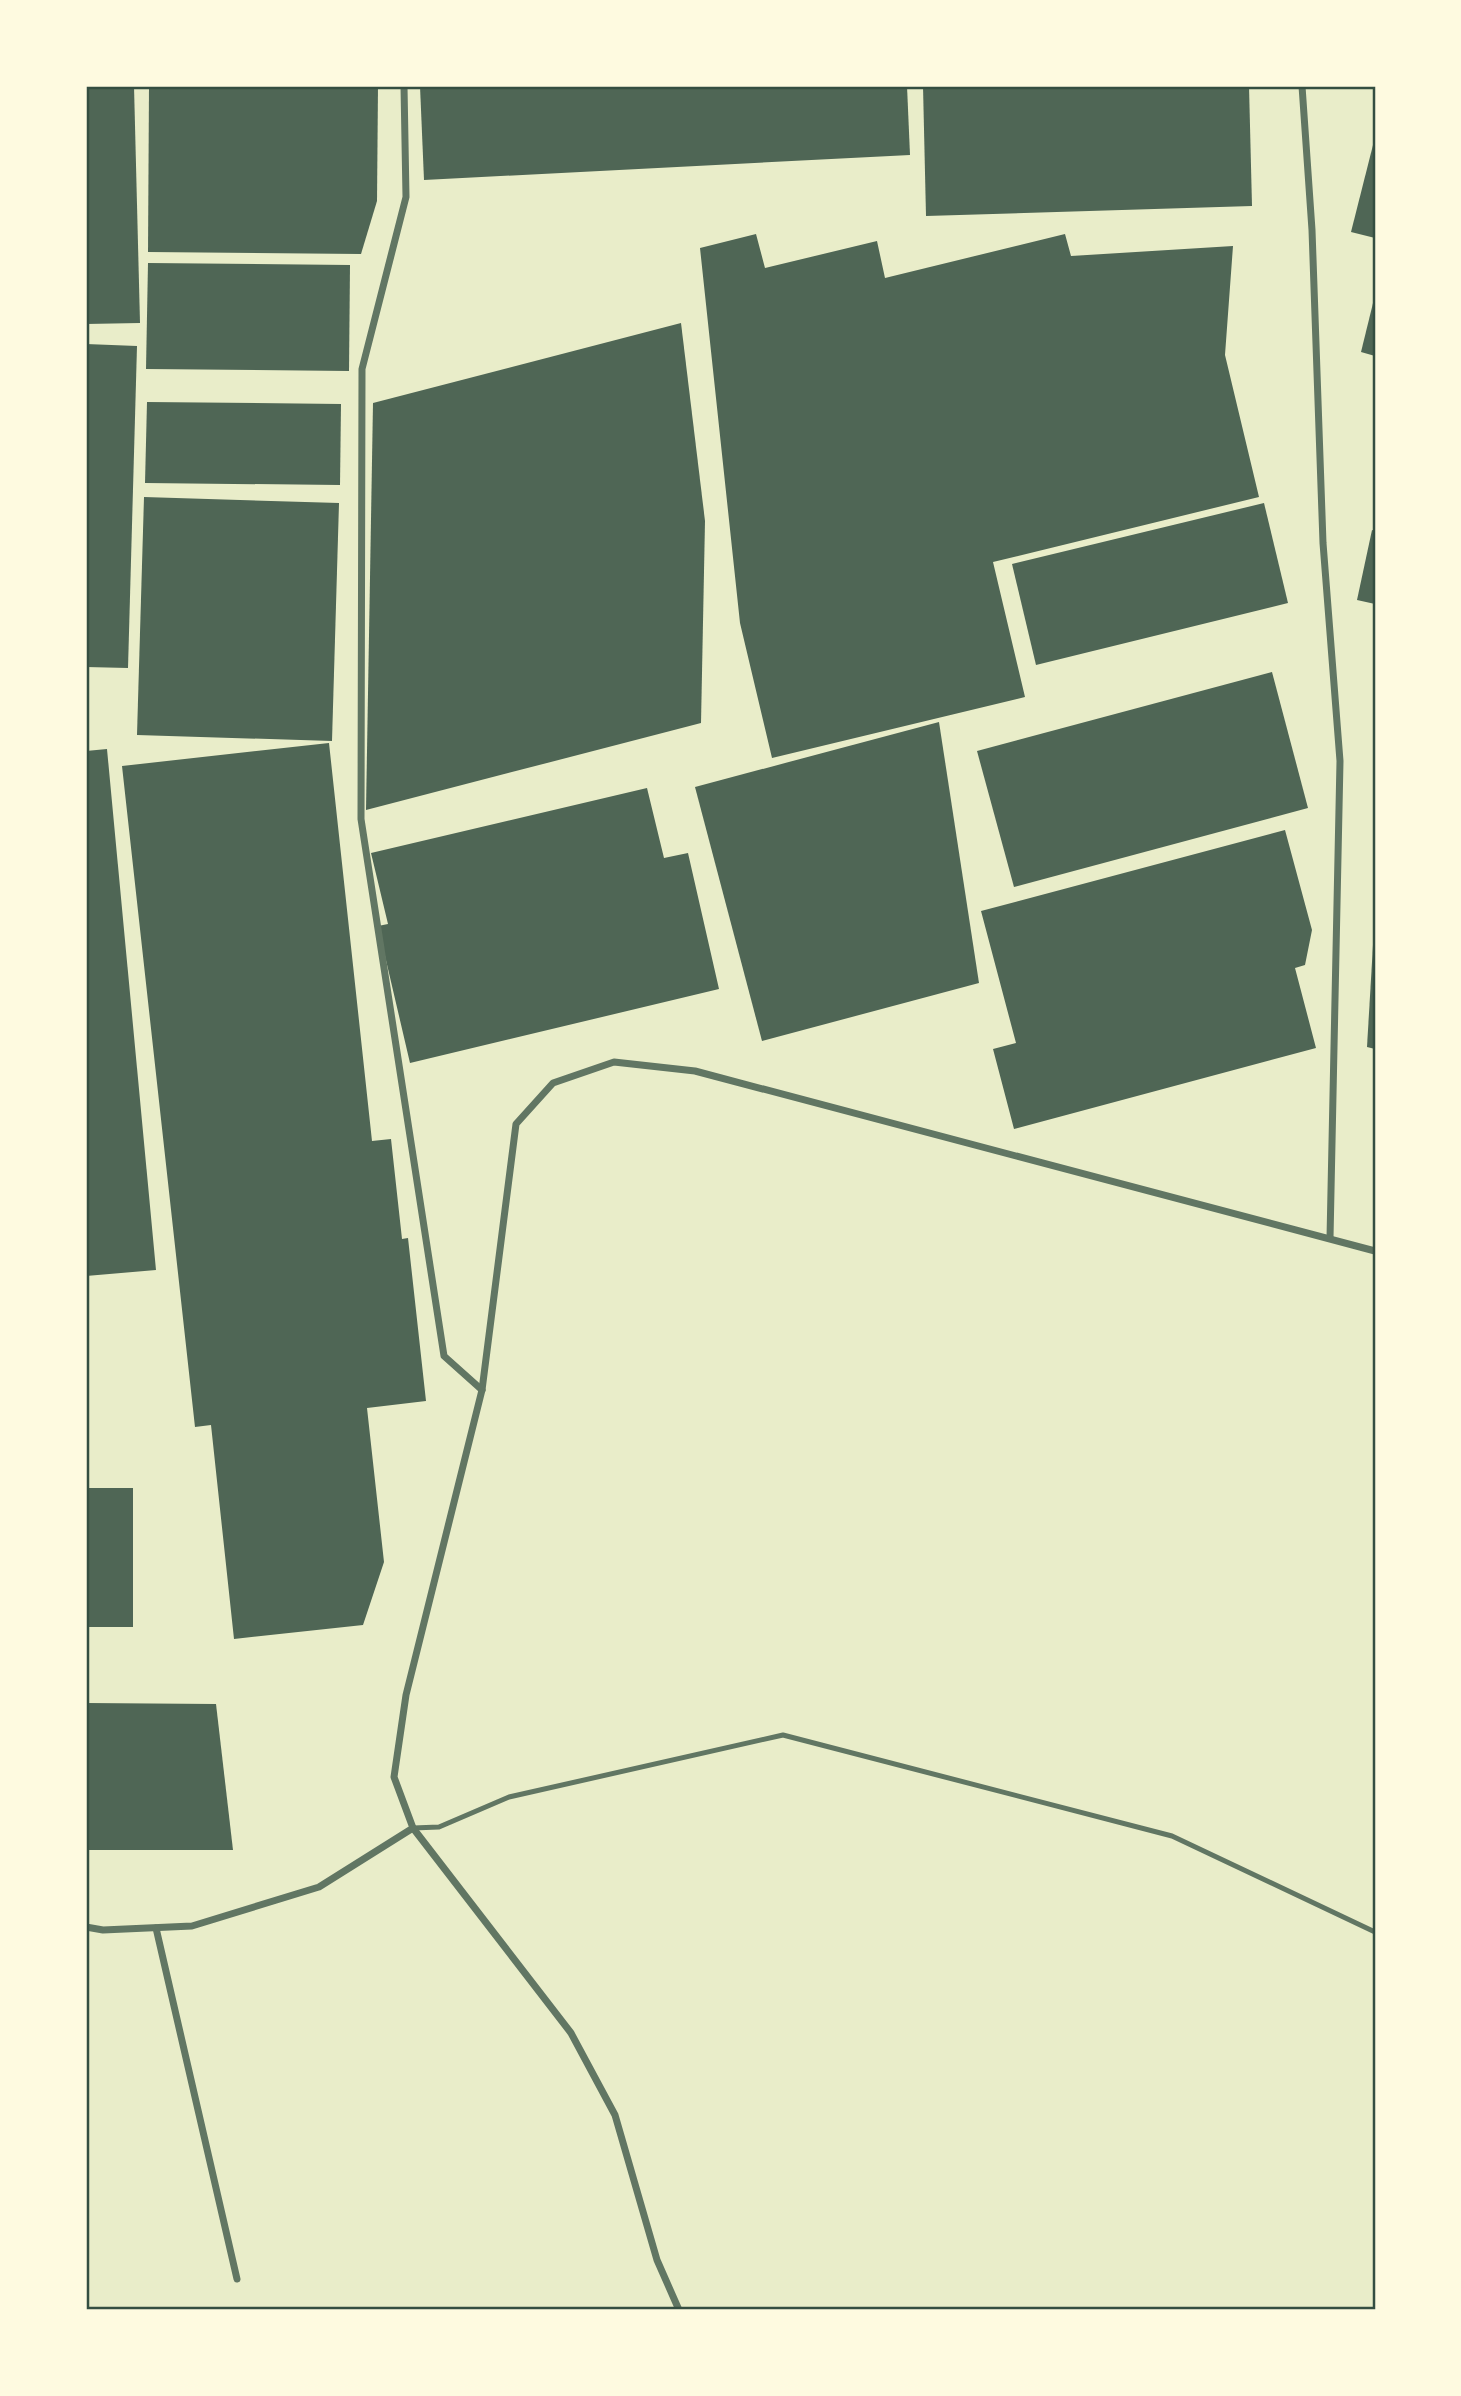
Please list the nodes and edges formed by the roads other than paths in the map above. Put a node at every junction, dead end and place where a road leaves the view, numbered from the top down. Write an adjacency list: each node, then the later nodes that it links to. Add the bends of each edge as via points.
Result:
1 (404, 86): 5 (street, via 406,197 362,369 361,819 443,1356)
2 (1302, 86): 3 (street, via 1323,543 1340,761)
3 (1330, 1238): 4 (street); 5 (street, via 695,1070 614,1062 553,1083 516,1124)
4 (1375, 1251)
5 (482, 1390): 6 (street, via 406,1695 394,1777)
6 (413, 1828): 8 (street, via 319,1887 192,1926); 9 (lane, via 439,1827 509,1797 783,1735 1171,1836); 11 (street, via 571,2033 615,2115 657,2260)
7 (86, 1927): 8 (street)
8 (156, 1928): 10 (street)
9 (1375, 1932)
10 (237, 2279)
11 (679, 2310)

